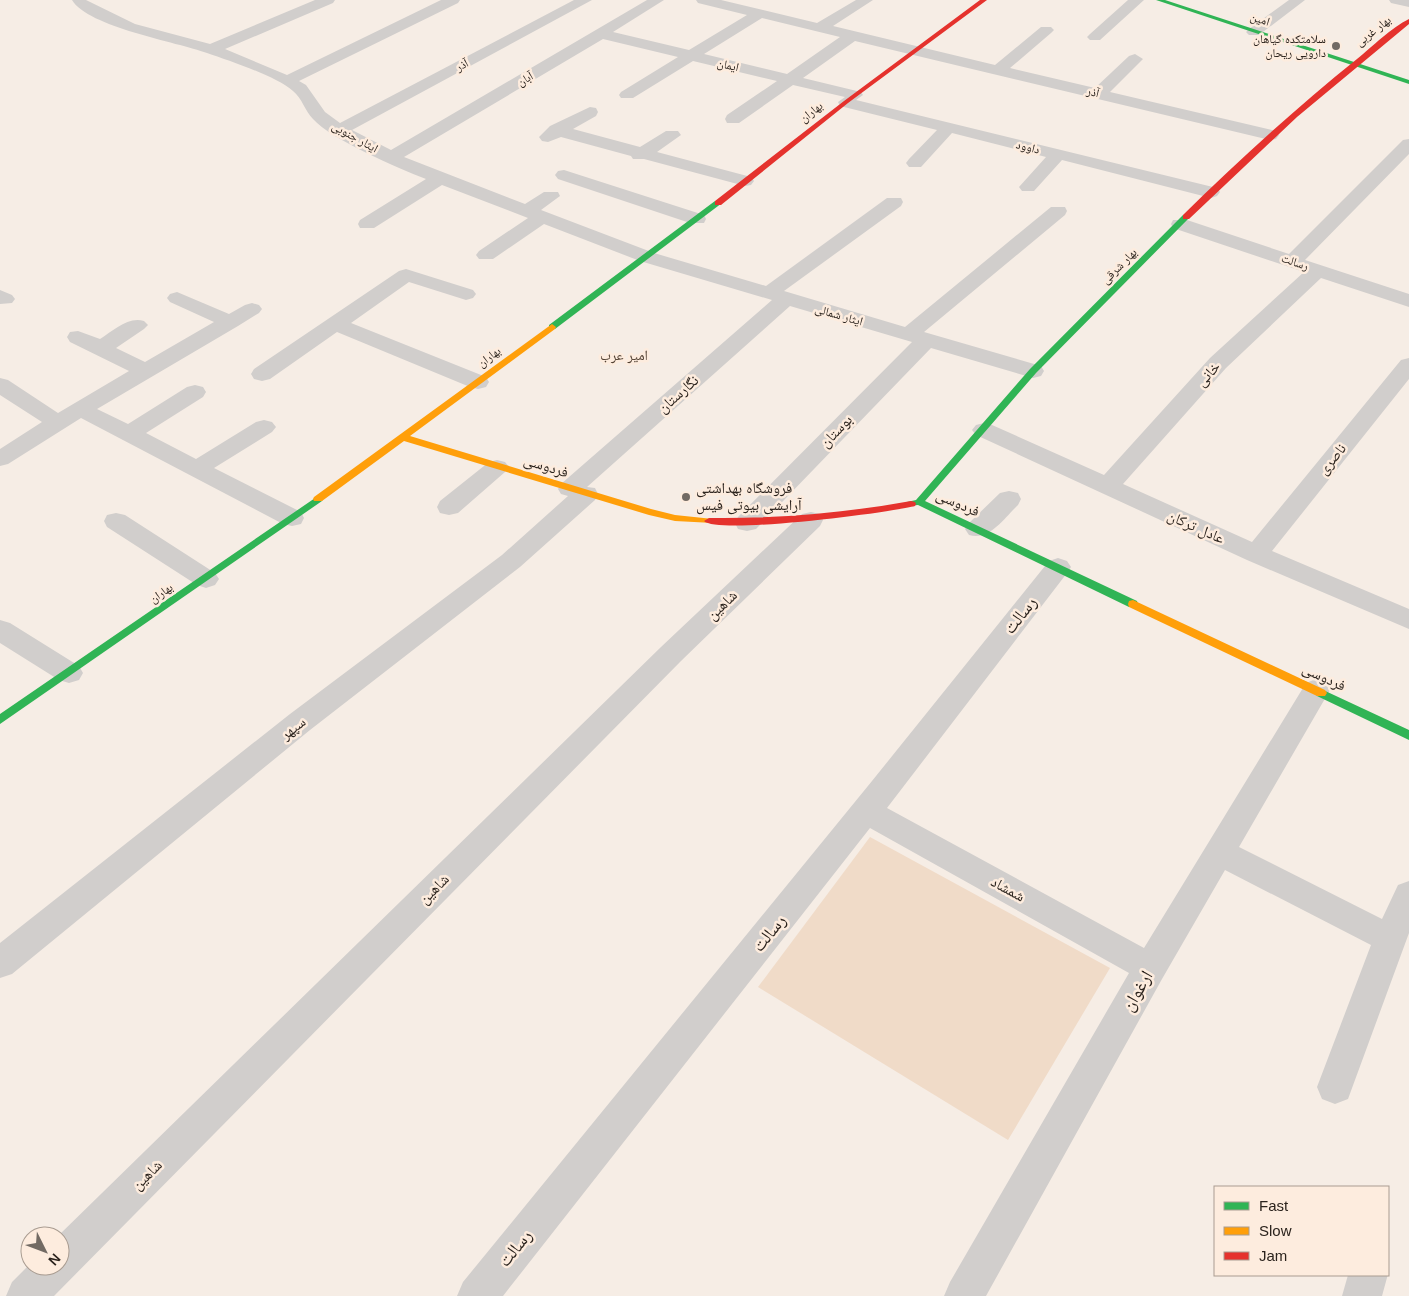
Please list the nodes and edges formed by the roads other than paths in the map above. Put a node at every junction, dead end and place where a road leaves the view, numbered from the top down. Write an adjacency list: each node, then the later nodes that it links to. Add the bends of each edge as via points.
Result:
1 (79, 0): 22 (street, ایثار جنوبی, via 82,5 130,26)
2 (328, 0): 22 (street)
3 (453, 0): 29 (street)
4 (585, 0): 37 (street, آذر)
5 (657, 0): 19 (street, آبان)
6 (703, 0): 14 (street)
7 (866, 0): 16 (street)
8 (984, 0): 23 (street, بهاران)
9 (1137, 0): 21 (street)
10 (1298, 0): 18 (street)
11 (1396, 0): 13 (street)
12 (1167, 1): 18 (street, امین)
13 (1409, 3)
14 (760, 13): 16 (street); 24 (street)
15 (1409, 21): 26 (street, بهار غربی)
16 (821, 27): 20 (street)
17 (1046, 30): 27 (street)
18 (1254, 32): 26 (street, امین)
19 (602, 34): 24 (street, ایمان); 43 (street, آبان)
20 (853, 35): 23 (street); 28 (street)
21 (1095, 37)
22 (210, 49): 29 (street, ایثار جنوبی)
23 (915, 50): 27 (street, آذر); 32 (street, بهاران)
24 (691, 56): 28 (street, ایمان); 31 (street)
25 (1135, 59): 33 (street)
26 (1353, 64): 30 (street, امین); 39 (street, بهار شرقی)
27 (999, 70): 33 (street, آذر)
28 (790, 79): 32 (street, ایمان); 35 (street)
29 (286, 81): 37 (street, ایثار جنوبی, via 300,88 319,116)
30 (1409, 82)
31 (627, 95)
32 (851, 98): 36 (street, داوود); 47 (street, بهاران)
33 (1107, 101): 39 (street, آذر)
34 (590, 112): 42 (street, via 551,134)
35 (733, 119)
36 (948, 128): 41 (street, داوود); 44 (street)
37 (339, 130): 43 (street, ایثار جنوبی)
38 (672, 135): 42 (street)
39 (1270, 135): 49 (street, بهار شرقی)
40 (1409, 144): 59 (street)
41 (1058, 154): 48 (street); 49 (street, داوود)
42 (640, 155): 47 (street)
43 (392, 157): 46 (street, ایثار جنوبی)
44 (915, 163)
45 (564, 175): 54 (street)
46 (440, 178): 53 (street, ایثار جنوبی); 55 (street)
47 (745, 181): 54 (street, بهاران)
48 (1028, 186)
49 (1211, 192): 56 (street, بهار شرقی)
50 (551, 196): 53 (street)
51 (894, 202): 62 (street, نگارستان)
52 (1058, 211): 70 (street, بوستان)
53 (534, 214): 57 (street); 58 (street, ایثار جنوبی)
54 (697, 219): 58 (street, بهاران)
55 (367, 224)
56 (1180, 224): 59 (street, رسالت); 74 (street, بهار شرقی)
57 (486, 255)
58 (646, 257): 62 (street, ایثار شمالی); 76 (street, بهاران)
59 (1294, 261): 60 (street, رسالت)
60 (1318, 270): 64 (street, رسالت); 88 (street, خانی, via 1218,363)
61 (466, 294): 67 (street, via 406,275)
62 (777, 296): 70 (street, ایثار شمالی); 89 (street, نگارستان)
63 (177, 298): 66 (street)
64 (1409, 301)
65 (252, 309): 66 (street)
66 (231, 322): 73 (street)
67 (336, 324): 75 (street); 76 (street)
68 (137, 325): 71 (street)
69 (78, 337): 71 (street)
70 (917, 337): 74 (street, ایثار شمالی); 96 (street, بوستان)
71 (101, 348): 73 (street)
72 (1409, 365): 98 (street, ناصری)
73 (146, 371): 79 (street)
74 (1033, 371): 82 (street, بهار شرقی)
75 (262, 374)
76 (478, 382): 84 (street, بهاران)
77 (0, 385): 80 (street)
78 (194, 392): 83 (street)
79 (80, 409): 80 (street); 83 (street)
80 (60, 423): 85 (street)
81 (264, 427): 87 (street)
82 (984, 430): 88 (street, عادل ترکان); 91 (street, بهار شرقی)
83 (129, 434): 87 (street)
84 (402, 438): 86 (street, فردوسی); 93 (street, بهاران)
85 (0, 459)
86 (497, 467): 89 (street, فردوسی); 92 (street)
87 (196, 469): 93 (street)
88 (1107, 487): 98 (street, عادل ترکان)
89 (578, 492): 96 (street, فردوسی, via 672,517); 111 (street, سپهر, via 512,561 300,722)
90 (1009, 499): 97 (street)
91 (919, 502): 94 (street, فردوسی); 97 (street, فردوسی)
92 (449, 507)
93 (292, 518): 100 (street, بهاران)
94 (811, 520): 96 (street, فردوسی); 114 (street, شاهین, via 650,675)
95 (116, 522): 100 (street)
96 (747, 523)
97 (978, 529): 99 (street, فردوسی)
98 (1256, 554): 101 (street, عادل ترکان)
99 (1058, 567): 104 (street, فردوسی); 107 (street, رسالت)
100 (206, 578): 103 (street, بهاران)
101 (1409, 620)
102 (0, 630): 103 (street)
103 (69, 673): 105 (street, بهاران)
104 (1316, 690): 106 (street, فردوسی); 108 (street, ارغوان)
105 (0, 720)
106 (1409, 735)
107 (866, 811): 112 (street, شمشاد); 118 (street, رسالت)
108 (1218, 850): 110 (street); 112 (street, ارغوان)
109 (1409, 895): 110 (street)
110 (1390, 939): 113 (street)
111 (0, 963)
112 (1150, 968): 119 (street, ارغوان)
113 (1335, 1087)
114 (70, 1252)
115 (46, 1276): 117 (street)
116 (1368, 1276): 120 (street)
117 (26, 1296)
118 (477, 1296)
119 (964, 1296)
120 (1362, 1296)

